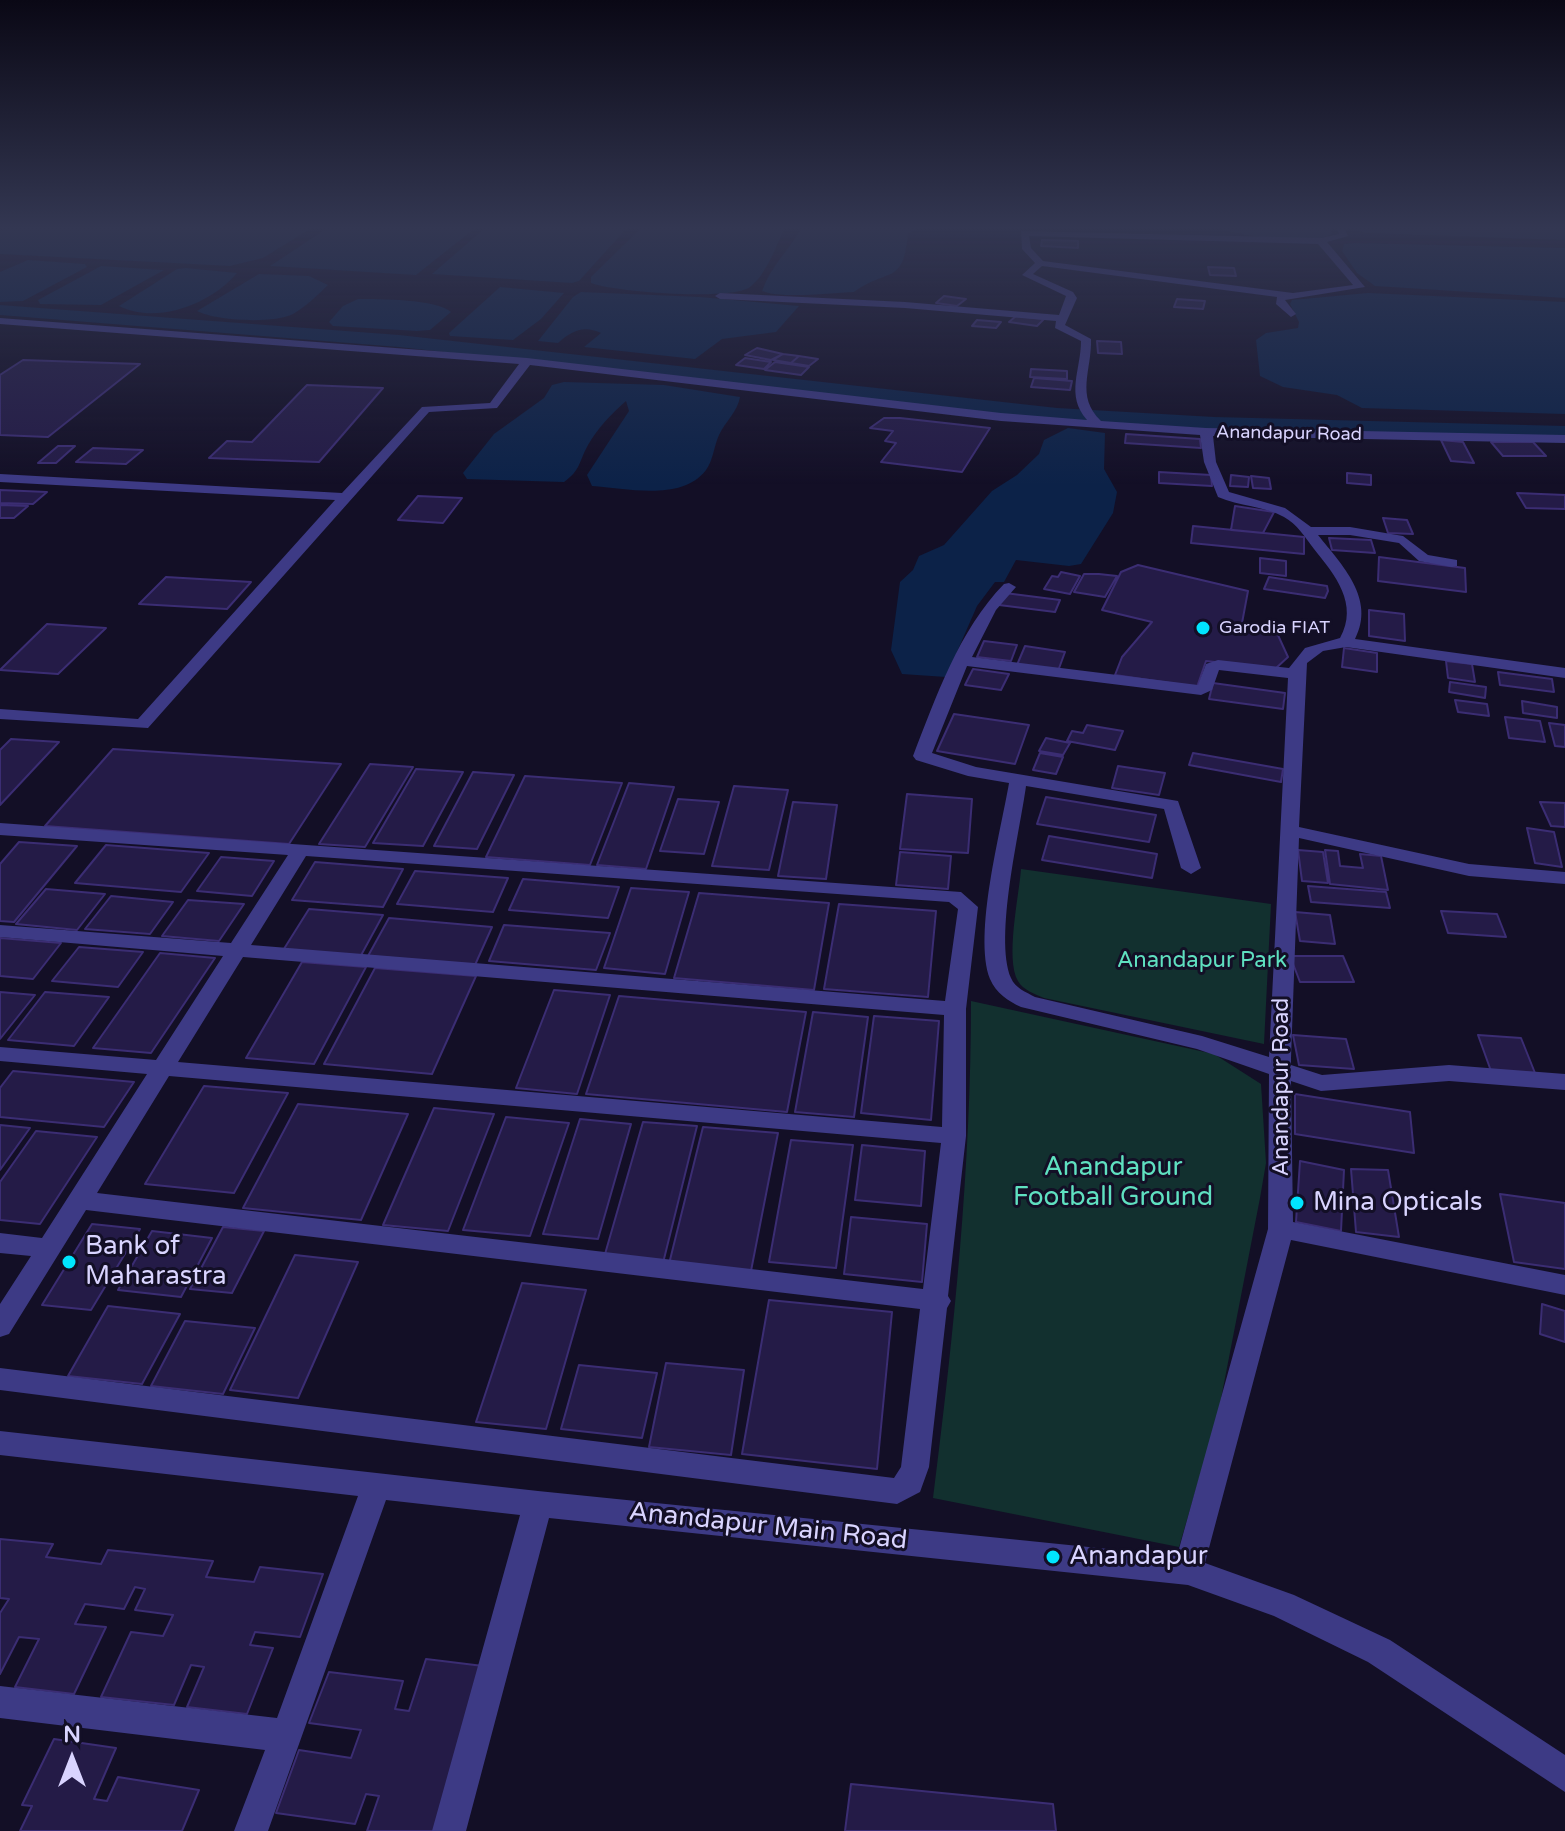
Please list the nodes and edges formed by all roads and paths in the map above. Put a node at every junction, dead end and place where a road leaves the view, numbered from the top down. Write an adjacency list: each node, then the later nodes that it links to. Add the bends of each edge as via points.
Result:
1 (1019, 314): 3 (street)
2 (1064, 314): 3 (street)
3 (1062, 318): 6 (street, via 1063,330 1086,339 1078,398 1081,410)
4 (0, 321): 5 (street)
5 (527, 361): 6 (street, via 1001,417); 10 (street, via 493,406 426,409)
6 (1096, 422): 7 (street)
7 (1206, 432): 8 (street, Anandapur Road); 11 (street, Anandapur Road, via 1210,462 1223,494 1278,510)
8 (1565, 439)
9 (0, 478): 10 (street)
10 (345, 497): 18 (street, via 142,724)
11 (1308, 531): 12 (street, via 1393,537 1424,558); 14 (street, Anandapur Road, via 1350,586 1354,630)
12 (1452, 563)
13 (1009, 587): 15 (street, via 989,608)
14 (1346, 642): 16 (street, via 1311,651 1301,659); 17 (street)
15 (962, 661): 16 (street, via 1201,690 1218,665); 19 (street, via 922,756)
16 (1296, 674): 21 (street, Anandapur Road)
17 (1564, 677)
18 (0, 714)
19 (1018, 779): 23 (street, via 1172,805); 30 (street, via 999,918 999,972 1012,994)
20 (0, 829): 22 (street)
21 (1288, 830): 24 (street, via 1456,867); 30 (street, Anandapur Road)
22 (299, 852): 26 (street); 27 (street, via 954,896 968,907)
23 (1191, 868)
24 (1565, 878)
25 (0, 931): 26 (street)
26 (235, 953): 27 (street); 29 (street)
27 (955, 1009): 32 (street)
28 (0, 1054): 29 (street)
29 (163, 1068): 32 (street); 33 (street)
30 (1281, 1068): 31 (street, via 1321,1083 1449,1073); 34 (street, Anandapur Road)
31 (1565, 1082)
32 (954, 1136): 38 (street)
33 (80, 1200): 36 (street); 38 (street)
34 (1281, 1229): 37 (street); 44 (street, Anandapur Road)
35 (0, 1243): 36 (street)
36 (49, 1248): 39 (street)
37 (1565, 1285)
38 (938, 1301): 40 (street, via 915,1467 910,1483 897,1491)
39 (0, 1326)
40 (0, 1379)
41 (0, 1443): 42 (street, Anandapur Main Road)
42 (376, 1486): 43 (street, Anandapur Main Road); 46 (street)
43 (538, 1504): 44 (street, Anandapur Main Road); 49 (street)
44 (1188, 1571): 47 (street, Anandapur Main Road, via 1283,1605 1379,1651)
45 (0, 1702): 46 (street)
46 (287, 1736): 48 (street)
47 (1565, 1775)
48 (251, 1831)
49 (449, 1831)

